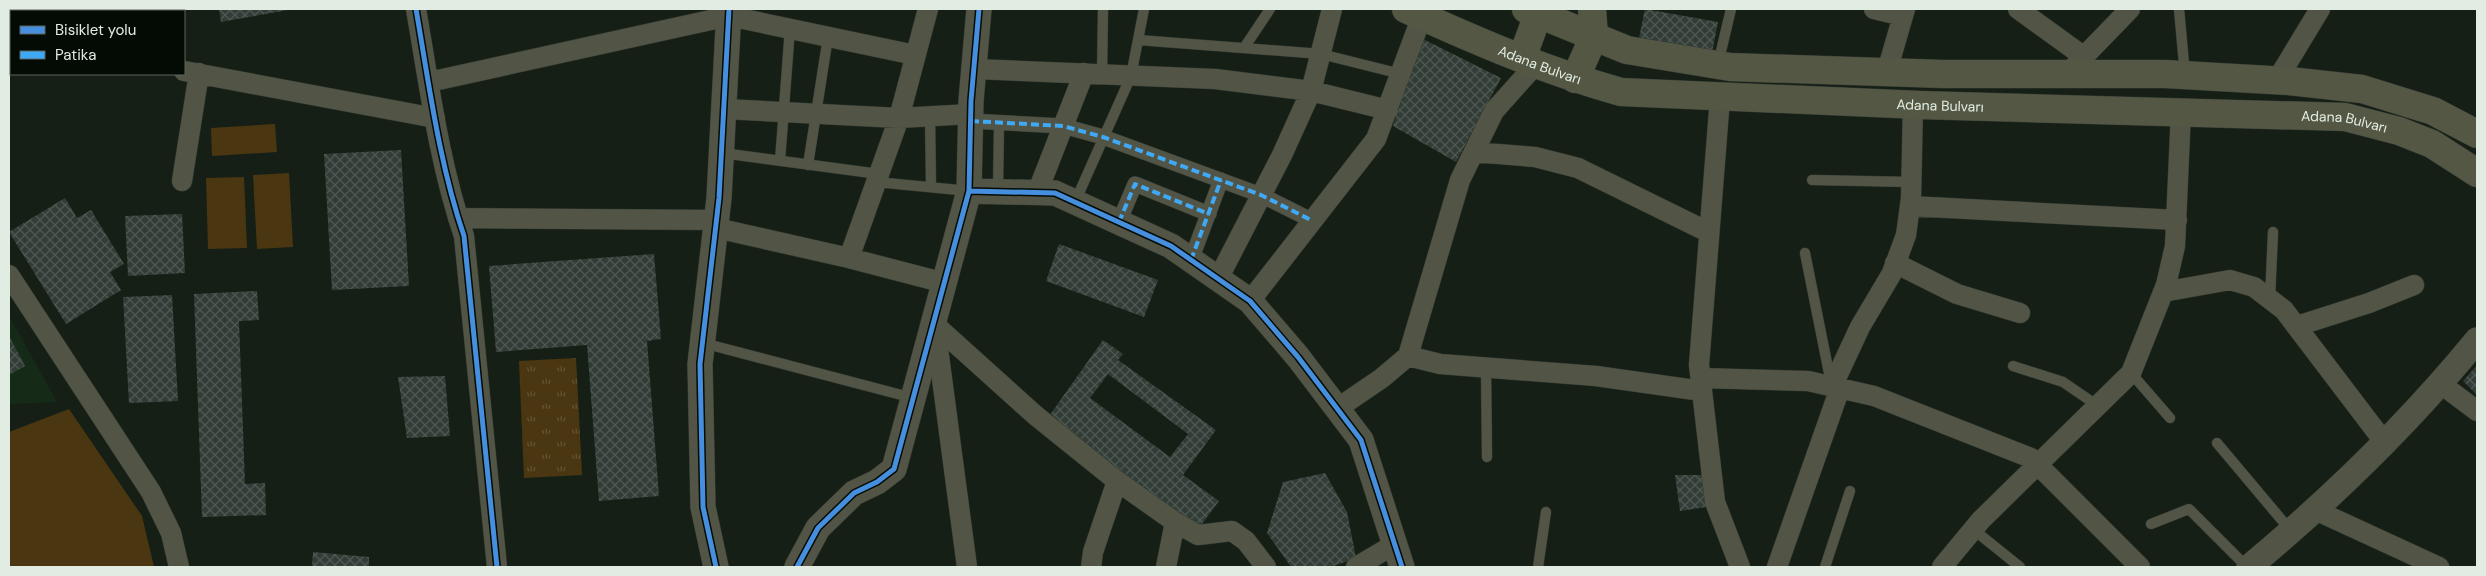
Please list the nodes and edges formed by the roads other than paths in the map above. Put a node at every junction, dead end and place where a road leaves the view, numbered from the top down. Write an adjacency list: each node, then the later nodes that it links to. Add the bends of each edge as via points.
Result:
1 (416, 9): 38 (street)
2 (928, 9): 25 (street)
3 (979, 9): 29 (street)
4 (1103, 9): 32 (lane)
5 (1144, 9): 22 (lane)
6 (1270, 9): 23 (lane)
7 (1332, 9): 24 (street)
8 (1592, 9): 20 (main road)
9 (1731, 9): 27 (lane)
10 (1874, 9): 18 (street)
11 (2018, 9): 28 (street)
12 (2130, 9): 28 (street)
13 (2180, 9): 34 (lane)
14 (2320, 9): 37 (street)
15 (1535, 10): 20 (main road); 26 (main road)
16 (729, 12): 19 (street); 38 (street); 42 (street)
17 (1414, 12): 26 (main road, Adana Bulvarı); 33 (street)
18 (1904, 12): 30 (street)
19 (790, 28): 21 (street); 45 (lane)
20 (1594, 36): 27 (main road, via 1627,50); 36 (main road)
21 (828, 37): 25 (street); 46 (lane)
22 (1138, 40): 23 (lane); 35 (lane)
23 (1244, 48): 24 (lane)
24 (1321, 54): 33 (lane); 39 (street)
25 (915, 55): 50 (street)
26 (1529, 61): 36 (main road, Adana Bulvarı); 56 (street, via 1494,111)
27 (1718, 65): 30 (main road)
28 (2074, 65): 30 (main road); 34 (main road)
29 (974, 69): 32 (street); 48 (street)
30 (1887, 71)
31 (191, 72): 49 (street); 61 (street)
32 (1093, 74): 35 (street); 52 (street)
33 (1401, 74): 43 (street)
34 (2185, 75): 37 (main road)
35 (1131, 76): 39 (street, via 1215,79); 54 (lane)
36 (1575, 79): 40 (main road, Adana Bulvarı, via 1621,92)
37 (2277, 80): 53 (main road, via 2362,89 2433,111)
38 (429, 82): 49 (street)
39 (1311, 91): 43 (street); 69 (street)
40 (1720, 98): 41 (main road, Adana Bulvarı); 78 (street)
41 (1912, 105): 44 (main road, Adana Bulvarı); 64 (street)
42 (724, 109): 45 (street); 55 (street)
43 (1388, 110): 75 (street, via 1376,139)
44 (2181, 111): 59 (main road, Adana Bulvarı, via 2345,117 2399,131 2432,144); 74 (street)
45 (784, 112): 46 (street); 57 (lane)
46 (816, 114): 50 (street); 58 (lane)
47 (930, 116): 48 (street); 50 (street); 65 (lane)
48 (971, 117): 51 (street); 66 (street)
49 (435, 118): 73 (street)
50 (899, 118): 60 (street)
51 (999, 123): 52 (street); 67 (lane)
52 (1063, 126): 54 (street); 68 (street)
53 (2477, 134)
54 (1103, 137): 62 (street); 70 (lane)
55 (722, 152): 57 (lane); 77 (street)
56 (1474, 152): 78 (street, via 1535,157 1578,168); 96 (street, via 1460,180)
57 (780, 161): 58 (lane)
58 (808, 165): 60 (lane)
59 (2477, 173)
60 (877, 178): 65 (lane); 81 (street)
61 (182, 180)
62 (1220, 180): 69 (street); 72 (street)
63 (1812, 180): 64 (lane)
64 (1911, 182): 71 (street)
65 (931, 187): 66 (lane)
66 (969, 191): 67 (street); 86 (street)
67 (998, 191): 68 (street)
68 (1037, 192): 70 (street, via 1055,193)
69 (1261, 195): 75 (street); 85 (street)
70 (1074, 202): 76 (street)
71 (1910, 206): 74 (street); 83 (street, via 1906,235)
72 (1209, 214): 76 (street, via 1135,184); 82 (street)
73 (458, 218): 77 (street); 123 (street, via 464,236)
74 (2177, 220): 88 (street, via 2175,246)
75 (1313, 221): 90 (street)
76 (1119, 222): 82 (street, via 1171,246)
77 (716, 224): 81 (street); 95 (street)
78 (1708, 232): 101 (street, via 1700,365)
79 (2273, 232): 89 (lane)
80 (1805, 253): 102 (lane)
81 (849, 258): 86 (street)
82 (1191, 260): 85 (street)
83 (1895, 263): 91 (street, via 1957,294); 102 (street, via 1860,327)
84 (9, 275): 122 (street, via 152,492 171,533)
85 (1218, 279): 90 (street)
86 (945, 283): 92 (street)
87 (2414, 285): 93 (street)
88 (2163, 292): 89 (street, via 2230,280 2254,287); 99 (street)
89 (2270, 299): 93 (street)
90 (1250, 301): 105 (street)
91 (2020, 313)
92 (934, 324): 103 (street); 112 (street, via 1034,415); 126 (street)
93 (2297, 326): 109 (street)
94 (2477, 340): 100 (street)
95 (702, 342): 103 (lane); 124 (street, via 703,507)
96 (1408, 356): 98 (street, via 1440,364); 105 (street)
97 (2014, 366): 104 (lane, via 2063,382)
98 (1486, 368): 101 (street); 110 (lane)
99 (2131, 373): 104 (street); 107 (lane)
100 (2441, 384): 106 (street); 109 (street)
101 (1702, 385): 102 (street, via 1808,381); 133 (street, via 1715,502)
102 (1836, 388): 111 (street, via 1874,396 1963,430 2031,458); 134 (street)
103 (914, 398): 125 (street, via 894,469 854,493 818,528)
104 (2098, 406): 111 (street)
105 (1338, 408): 120 (street, via 1361,440)
106 (2477, 411)
107 (2170, 418)
108 (2217, 443): 119 (lane)
109 (2385, 443): 114 (street)
110 (1487, 457)
111 (2037, 465): 118 (street); 138 (street)
112 (1117, 481): 116 (street); 127 (street, via 1093,552)
113 (1850, 491): 135 (lane)
114 (2315, 510): 119 (street); 121 (street)
115 (1546, 512): 132 (lane)
116 (1175, 522): 128 (street); 129 (street, via 1198,535 1232,531 1246,541)
117 (2151, 524): 139 (lane, via 2189,508)
118 (1974, 530): 136 (street); 137 (lane)
119 (2292, 531): 139 (street)
120 (1395, 544): 130 (street); 131 (street)
121 (2418, 563): 140 (street)
122 (179, 567)
123 (497, 567)
124 (716, 567)
125 (798, 567)
126 (967, 567)
127 (1092, 567)
128 (1166, 567)
129 (1266, 567)
130 (1356, 567)
131 (1402, 567)
132 (1538, 567)
133 (1740, 567)
134 (1777, 567)
135 (1825, 567)
136 (1942, 567)
137 (2020, 567)
138 (2140, 567)
139 (2248, 567)
140 (2440, 567)

